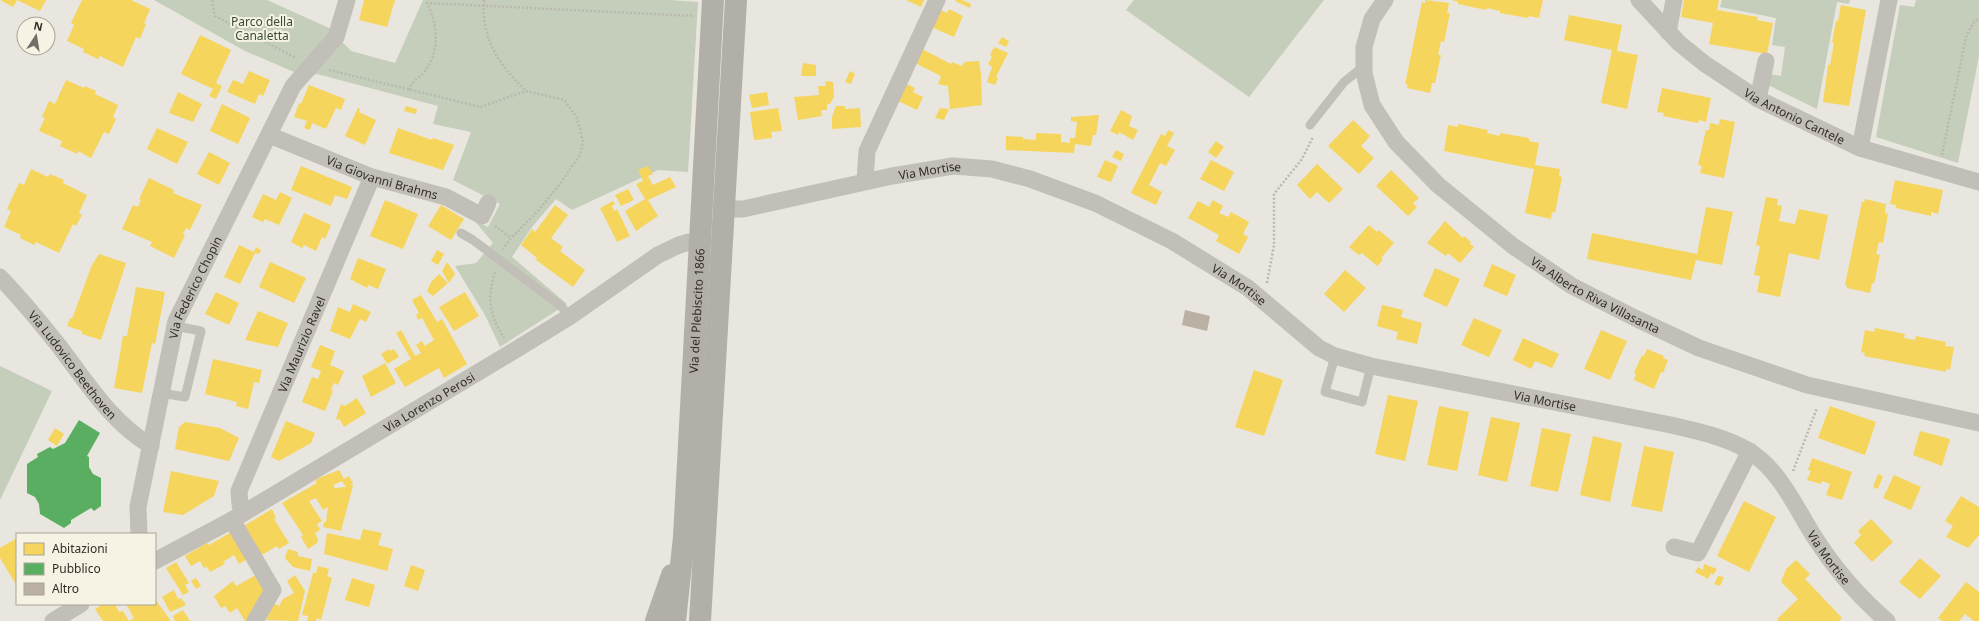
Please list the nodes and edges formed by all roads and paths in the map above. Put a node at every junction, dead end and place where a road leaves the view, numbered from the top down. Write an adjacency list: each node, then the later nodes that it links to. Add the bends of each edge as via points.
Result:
1 (212, 0): 15 (path, via 215,16)
2 (347, 0): 15 (street, Via Federico Chopin, via 336,37)
3 (484, 0): 10 (path)
4 (736, 0): 29 (main road, Via del Plebiscito 1866)
5 (937, 0): 26 (street, via 867,151)
6 (1385, 0): 16 (street, Via Alberto Riva Villasanta, via 1372,19 1364,47)
7 (1639, 0): 13 (street, Via Antonio Cantele)
8 (1674, 0): 13 (street)
9 (1889, 0): 23 (street)
10 (483, 4): 11 (path); 17 (path, via 428,3 436,41 435,51 432,61 424,73 413,81); 18 (path, via 486,29 493,50 509,75)
11 (707, 8): 31 (main road, Via del Plebiscito 1866)
12 (1979, 18): 24 (path, via 1973,23 1966,37)
13 (1668, 32): 19 (street, Via Antonio Cantele, via 1705,64)
14 (1766, 61): 19 (street)
15 (314, 64): 17 (path); 21 (street, Via Federico Chopin, via 294,86)
16 (1364, 66): 20 (lane, via 1344,82); 42 (street, Via Alberto Riva Villasanta, via 1372,105 1396,142 1438,185 1513,246 1572,286 1699,348 1807,385)
17 (409, 90): 18 (path, via 481,107)
18 (526, 91): 32 (path, via 564,100 576,116 580,129 580,155 537,212 505,244)
19 (1758, 99): 23 (street, Via Antonio Cantele)
20 (1310, 125)
21 (269, 135): 25 (street, Via Giovanni Brahms); 36 (street, Via Federico Chopin)
22 (1313, 137): 34 (path, via 1302,159 1274,194 1274,245)
23 (1860, 148): 27 (street, Via Antonio Cantele)
24 (1942, 158)
25 (372, 177): 28 (street, Via Giovanni Brahms, via 446,197 482,216); 46 (street, Via Maurizio Ravel, via 239,491)
26 (865, 181): 29 (street, Via Mortise, via 743,209); 38 (street, Via Mortise, via 953,166 992,170 1030,179 1095,203 1172,241 1248,288 1273,306 1319,348)
27 (1979, 182)
28 (488, 203)
29 (723, 209): 56 (main road, Via del Plebiscito 1866)
30 (461, 233): 32 (lane)
31 (700, 242): 35 (street, Via Lorenzo Perosi, via 679,245 658,255); 48 (main road, Via del Plebiscito 1866)
32 (499, 260): 35 (lane, via 562,307); 37 (path, via 490,298 491,313)
33 (0, 277): 43 (street, Via Ludovico Beethoven, via 59,345 107,410 134,436)
34 (1266, 286)
35 (569, 317): 46 (street, Via Lorenzo Perosi)
36 (175, 326): 40 (street, Via Federico Chopin); 40 (lane, via 201,331 185,397)
37 (504, 339)
38 (1335, 356): 39 (street, Via Mortise); 39 (lane, via 1325,392 1362,402)
39 (1371, 366): 44 (street, Via Mortise, via 1671,425 1711,435)
40 (162, 393): 43 (street, Via Federico Chopin)
41 (1817, 408): 45 (path)
42 (1979, 423)
43 (151, 446): 47 (street, Via Federico Chopin, via 138,507)
44 (1750, 451): 49 (street, via 1698,552); 57 (street, Via Mortise, via 1782,484 1816,538 1856,592)
45 (1792, 474)
46 (238, 516): 50 (street, Via Lorenzo Perosi); 53 (street, Via Maurizio Ravel, via 272,590)
47 (139, 533)
48 (684, 538): 54 (main road); 55 (main road, Via del Plebiscito 1866)
49 (1674, 547)
50 (156, 560)
51 (79, 605): 52 (street)
52 (53, 621)
53 (254, 621)
54 (656, 621)
55 (675, 621)
56 (700, 621)
57 (1887, 621)

